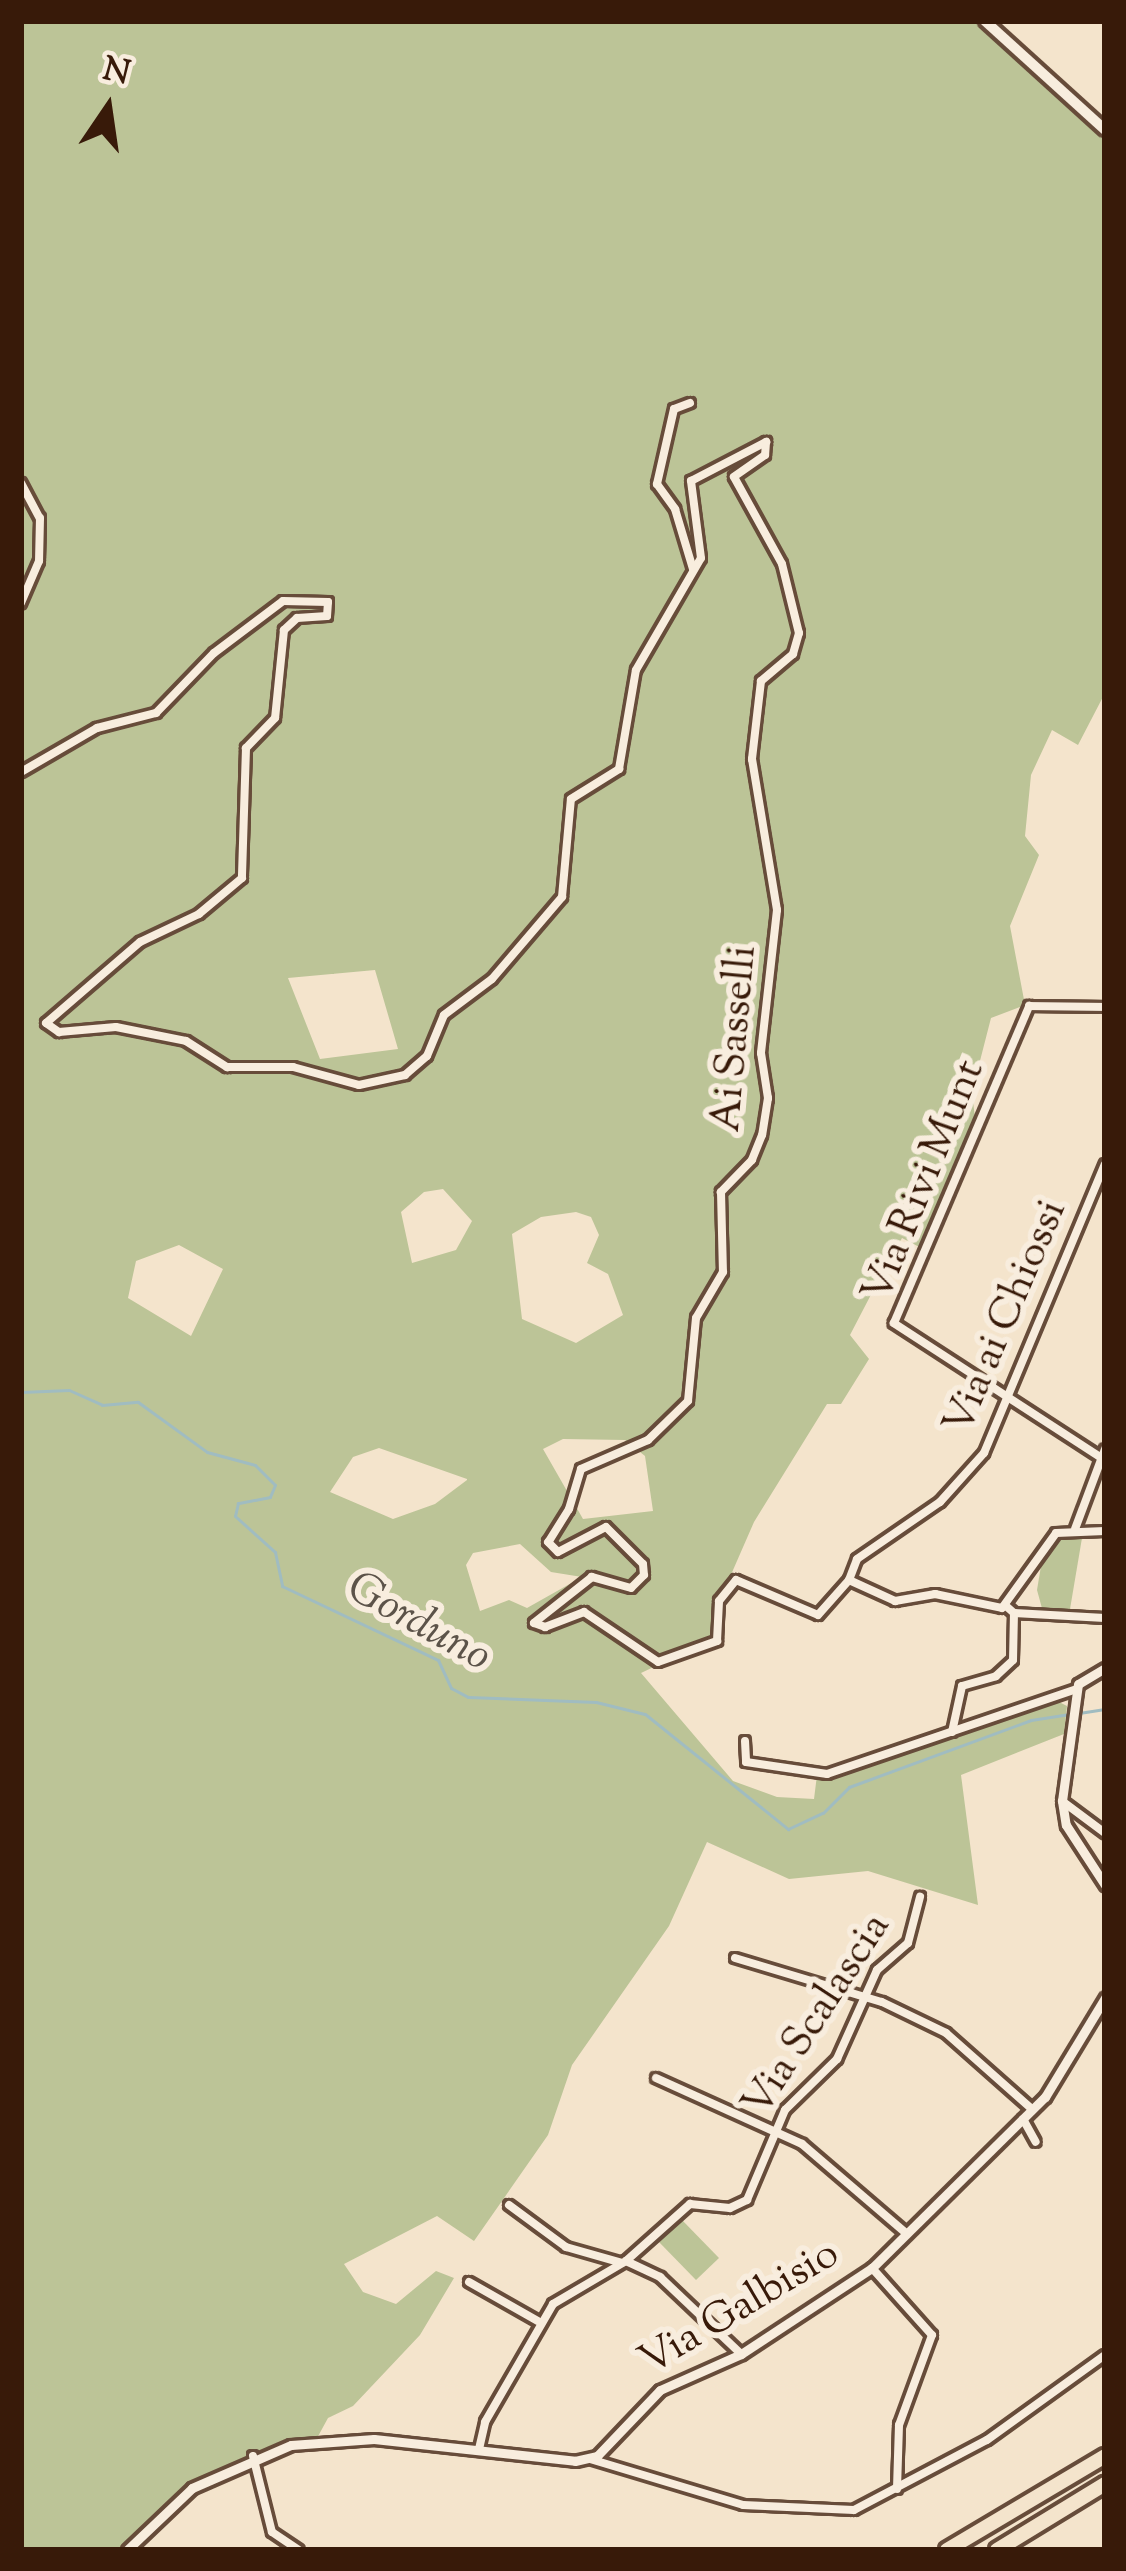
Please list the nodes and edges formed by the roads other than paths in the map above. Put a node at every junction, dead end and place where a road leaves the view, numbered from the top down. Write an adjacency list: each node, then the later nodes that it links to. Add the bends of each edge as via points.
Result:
1 (985, 21): 2 (main road)
2 (1105, 130)
3 (690, 403): 5 (street, via 674,409 656,484 675,509)
4 (21, 482): 6 (street, via 40,518 39,561)
5 (693, 571): 7 (street, via 636,670 619,769 571,799 565,892 500,970 444,1015 422,1063 388,1082 347,1084 293,1067 227,1067 186,1041 116,1028 59,1032 46,1023 140,943 199,914 242,878 249,859 246,748 275,718 284,630 297,618 327,616 328,602 283,602 214,652 156,713 97,728); 14 (street, Ai Sasselli, via 702,554 691,481 766,442 765,454 734,477 782,564 799,634 793,654 759,685 752,764 778,910 760,1053 768,1098 757,1153 722,1189 723,1272 696,1318 691,1395 648,1440 577,1473 571,1506 548,1543 558,1552 606,1527 643,1564 644,1575 631,1588 592,1577 534,1623 545,1627 584,1612 658,1662 717,1641 721,1597)
6 (21, 603)
7 (21, 772)
8 (1105, 1007): 10 (street, Via Rivi Munt, via 1029,1006 895,1319 901,1335)
9 (1105, 1164): 10 (street, Via ai Chiossi)
10 (1008, 1400): 11 (street); 15 (street, Via ai Chiossi, via 970,1472 855,1561)
11 (1103, 1453): 12 (street)
12 (1076, 1529): 13 (street); 16 (street, via 1049,1539)
13 (1105, 1531)
14 (746, 1579): 15 (street, Via ai Chiossi, via 818,1615)
15 (849, 1580): 16 (street, via 895,1601 935,1594)
16 (1010, 1610): 17 (street); 20 (street, via 1012,1661 962,1686)
17 (1105, 1618)
18 (1105, 1668): 19 (street, via 1087,1672)
19 (1076, 1691): 20 (street); 22 (street)
20 (952, 1734): 21 (street, via 817,1775 746,1762)
21 (745, 1741)
22 (1062, 1801): 23 (street); 24 (street, via 1066,1825)
23 (1105, 1833)
24 (1105, 1885)
25 (920, 1897): 27 (street, Via Scalascia, via 908,1943 877,1970)
26 (735, 1958): 27 (street)
27 (865, 1996): 30 (street, via 960,2041); 32 (street, Via Scalascia, via 837,2059 792,2101)
28 (1105, 1998): 30 (street, Via Galbisio)
29 (656, 2078): 32 (street)
30 (1032, 2109): 31 (street, Via Galbisio)
31 (1022, 2118): 33 (street); 35 (street, Via Galbisio)
32 (776, 2131): 35 (street, via 869,2195); 36 (street, Via Scalascia, via 743,2204 693,2203)
33 (1036, 2142)
34 (509, 2205): 36 (street, via 566,2247)
35 (907, 2234): 37 (street, Via Galbisio)
36 (625, 2262): 39 (street, Via Scalascia); 40 (street, via 660,2277)
37 (872, 2268): 40 (street, Via Galbisio); 47 (street, via 932,2335 899,2425)
38 (469, 2282): 39 (street)
39 (538, 2321): 42 (street, Via Scalascia)
40 (741, 2354): 45 (street, Via Galbisio, via 660,2390)
41 (1105, 2356): 47 (street, via 1007,2428)
42 (479, 2449): 43 (street, via 350,2438); 45 (street)
43 (253, 2456): 48 (street, via 177,2499); 49 (street, via 272,2532)
44 (1105, 2456): 50 (highway)
45 (590, 2459): 47 (street, via 758,2507 848,2511)
46 (1105, 2484): 51 (highway)
47 (897, 2490)
48 (127, 2550)
49 (299, 2550)
50 (947, 2550)
51 (997, 2550)

